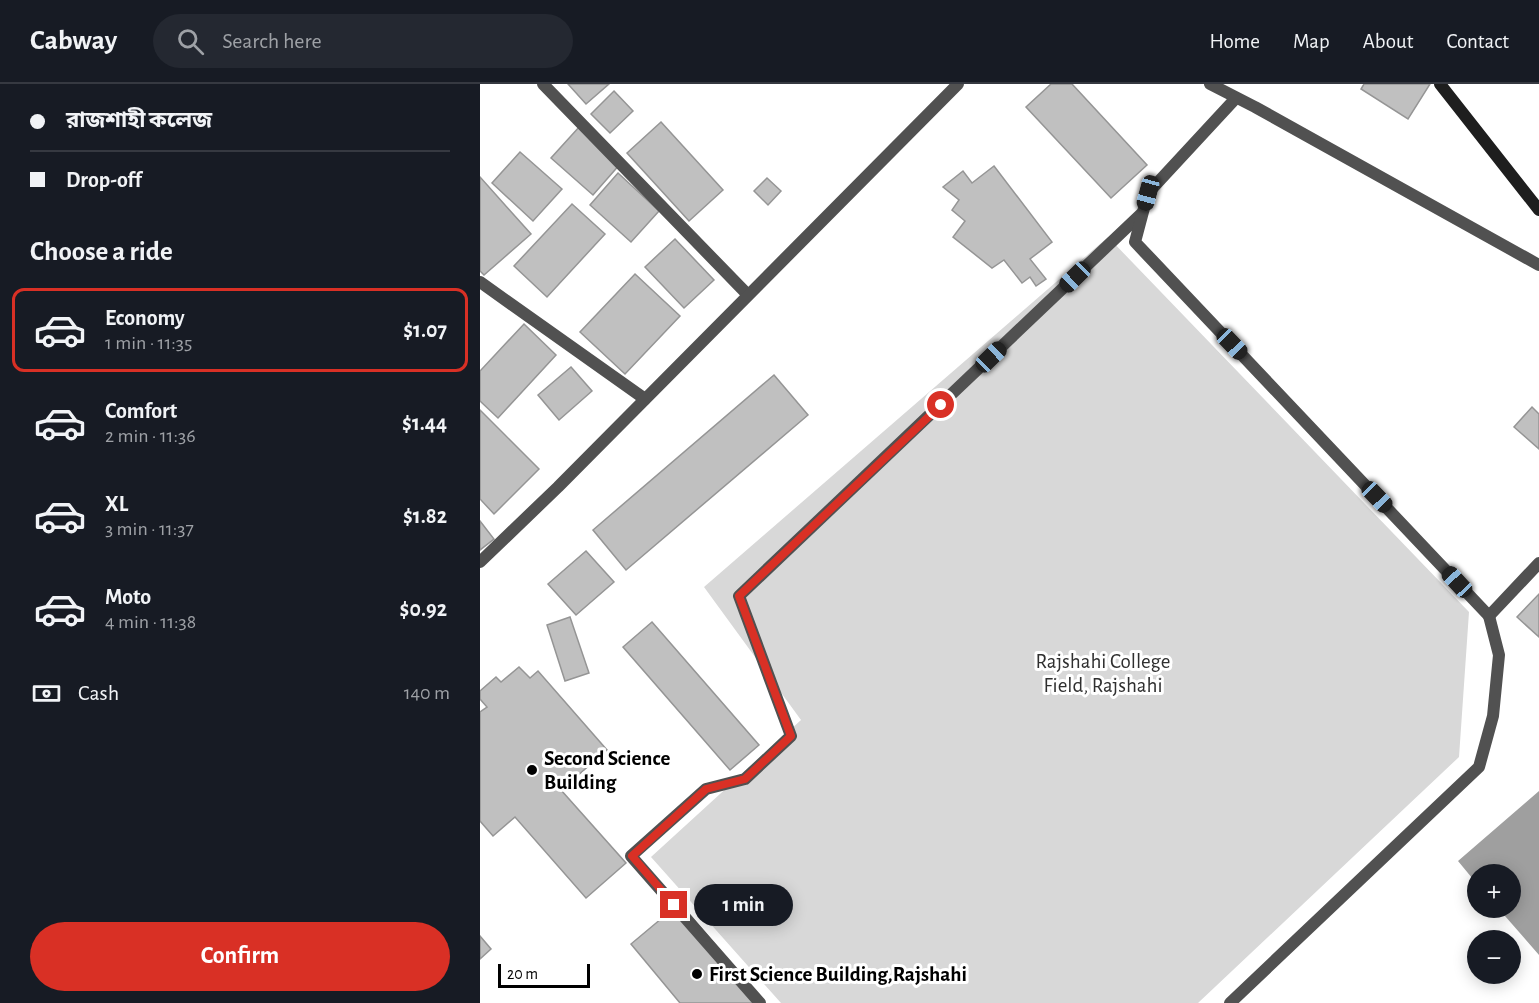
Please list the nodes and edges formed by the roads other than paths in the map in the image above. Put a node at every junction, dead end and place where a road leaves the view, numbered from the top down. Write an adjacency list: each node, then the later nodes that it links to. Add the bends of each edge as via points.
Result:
1 (543, 84): 10 (street)
2 (958, 84): 10 (street)
3 (1210, 84): 5 (street)
4 (1440, 84): 6 (street)
5 (1236, 98): 7 (street, via 1148,193); 8 (street)
6 (1539, 210)
7 (1143, 213): 14 (street, via 1135,242); 15 (street, via 739,596 791,736 745,779 706,789 632,856)
8 (1539, 265)
9 (480, 282): 11 (street)
10 (748, 295): 11 (street)
11 (645, 399): 12 (street)
12 (480, 562)
13 (1539, 563): 14 (street)
14 (1489, 616): 16 (street, via 1499,655 1492,716 1479,767)
15 (759, 1003)
16 (1230, 1003)

